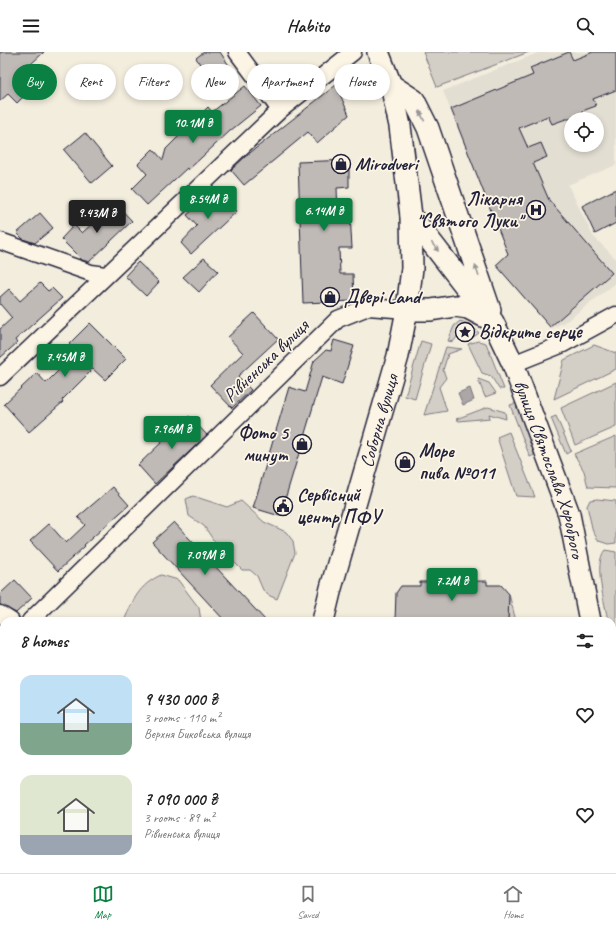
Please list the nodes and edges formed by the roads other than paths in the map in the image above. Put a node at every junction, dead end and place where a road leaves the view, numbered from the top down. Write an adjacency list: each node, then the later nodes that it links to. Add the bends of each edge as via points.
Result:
1 (237, 52): 5 (street)
2 (353, 52): 5 (street)
3 (378, 52): 4 (main road, Соборна вулиця)
4 (391, 85): 6 (main road, Соборна вулиця, via 400,126); 12 (main road, one-way to 4, via 428,128 414,100)
5 (280, 110): 8 (street)
6 (411, 216): 9 (main road, Соборна вулиця, via 412,268); 12 (main road, one-way to 12)
7 (0, 241): 8 (street, via 91,273)
8 (105, 275): 15 (street)
9 (407, 310): 10 (main road); 13 (main road, Соборна вулиця); 16 (street, Рівненська вулиця, via 368,307 338,319)
10 (431, 310): 12 (main road, via 455,306 468,308); 13 (main road, via 414,330)
11 (616, 315): 14 (street, via 563,344)
12 (493, 322): 14 (main road, вулиця Святослава Хороброго)
13 (398, 356): 17 (main road, Соборна вулиця)
14 (513, 364): 18 (main road, вулиця Святослава Хороброго, via 570,514)
15 (0, 377)
16 (45, 613)
17 (324, 617)
18 (589, 617)

